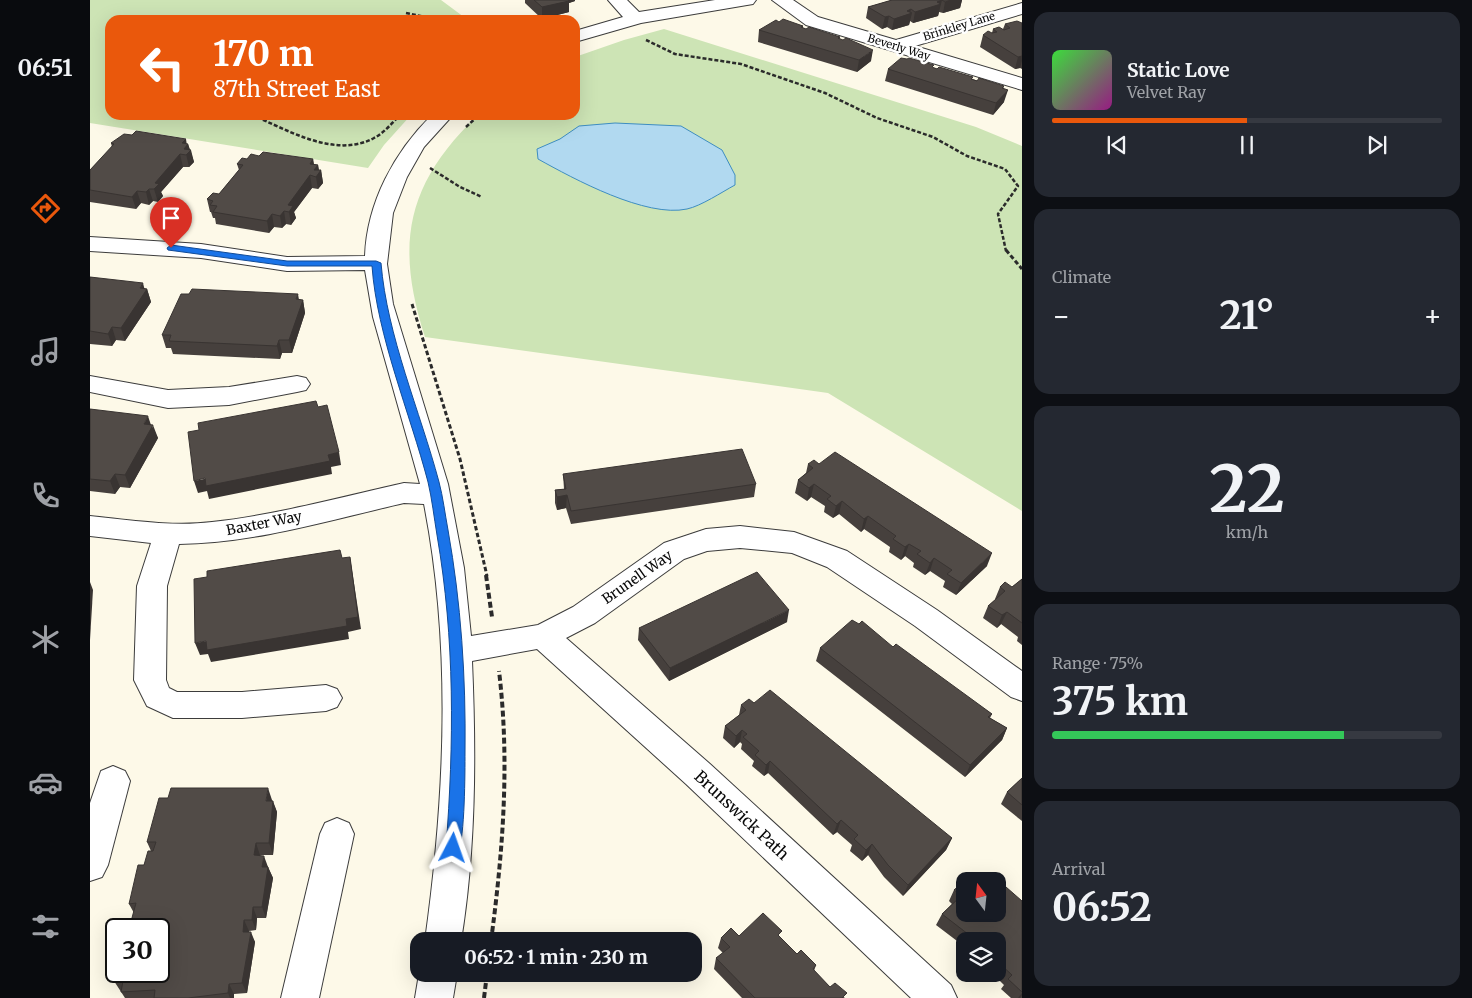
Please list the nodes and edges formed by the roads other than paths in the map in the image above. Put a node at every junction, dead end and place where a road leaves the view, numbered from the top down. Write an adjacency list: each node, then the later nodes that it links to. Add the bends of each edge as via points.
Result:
1 (617, 0): 5 (street)
2 (747, 0): 5 (street)
3 (782, 0): 7 (street, Beverly Way, via 812,20)
4 (1022, 8): 7 (street, Brinkley Lane)
5 (635, 19): 6 (street)
6 (580, 36)
7 (896, 46): 8 (street, Beverly Way)
8 (1022, 84)
9 (438, 120): 11 (street, via 417,143 393,183 379,226)
10 (90, 244): 11 (street, via 200,251 287,264)
11 (376, 263): 14 (street, via 385,316)
12 (90, 384): 13 (street, via 168,399 229,396)
13 (297, 384)
14 (436, 494): 16 (street, Baxter Way, via 404,493 264,524 212,533); 18 (street, via 449,568)
15 (90, 526): 16 (street, Baxter Way)
16 (168, 534): 20 (street, via 152,586 150,680 158,697 174,705 242,705)
17 (543, 636): 18 (street, Brunell Way); 19 (street, Brunell Way, via 584,615 674,551 706,540 774,539 836,559 926,618); 28 (street, Brunswick Path, via 698,774)
18 (456, 651): 24 (street, via 458,773)
19 (1022, 688)
20 (326, 698)
21 (113, 781): 23 (street)
22 (337, 834): 26 (street)
23 (90, 865)
24 (444, 932)
25 (437, 982): 27 (street)
26 (300, 998)
27 (434, 998)
28 (938, 998)

